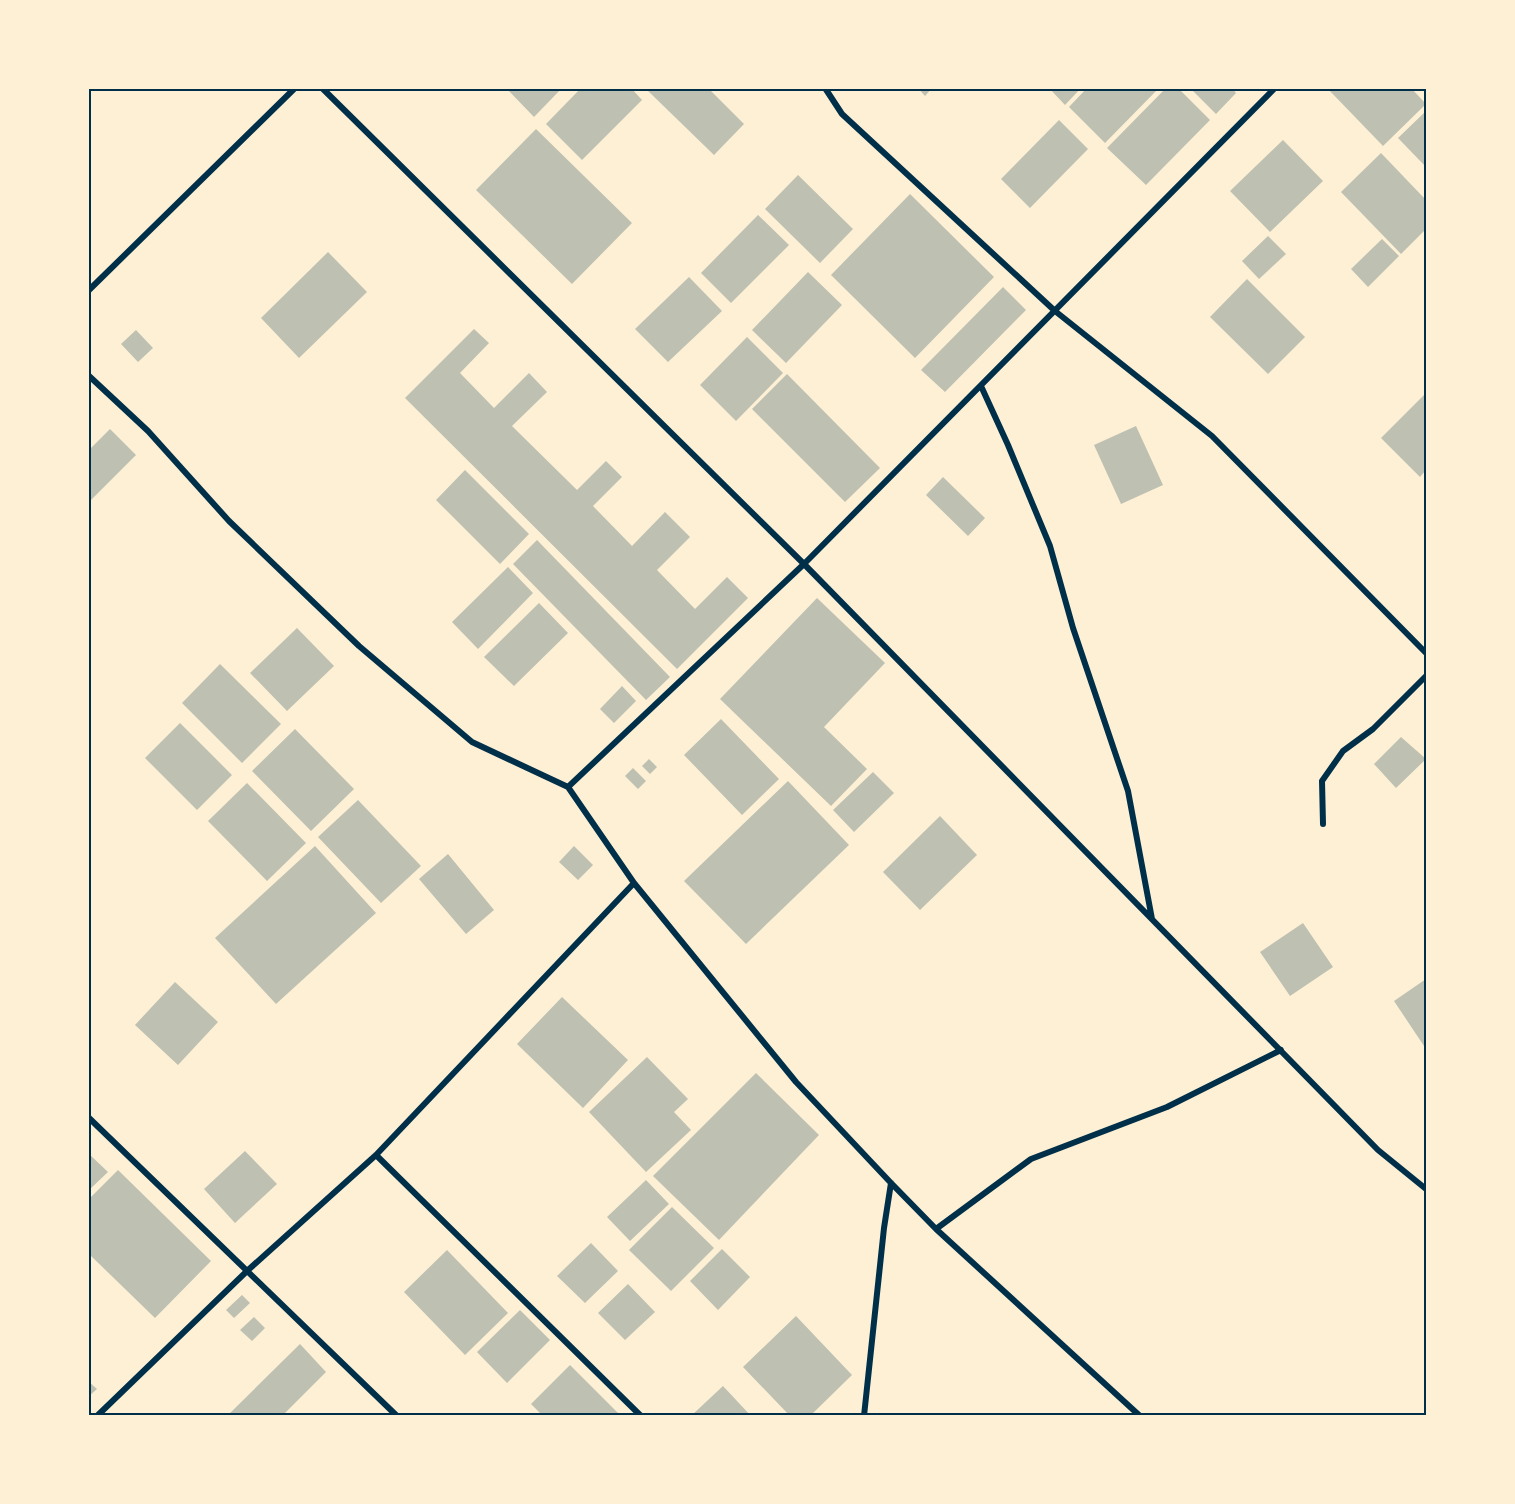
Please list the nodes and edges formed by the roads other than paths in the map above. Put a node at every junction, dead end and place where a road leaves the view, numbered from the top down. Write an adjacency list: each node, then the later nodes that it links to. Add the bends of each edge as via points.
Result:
1 (295, 88): 5 (street)
2 (322, 88): 9 (street)
3 (825, 88): 6 (street, via 842,114)
4 (1275, 88): 6 (street)
5 (88, 291)
6 (1055, 311): 8 (street); 10 (street, via 1212,436)
7 (88, 375): 12 (street, via 148,432 229,521 367,653 472,742)
8 (981, 386): 9 (street); 15 (street, via 1050,546 1128,791)
9 (804, 564): 12 (street); 15 (street)
10 (1426, 653)
11 (1426, 676): 13 (street, via 1373,729 1343,751 1322,781)
12 (568, 787): 14 (street)
13 (1323, 824)
14 (634, 883): 18 (street); 19 (street, via 796,1082)
15 (1153, 919): 16 (street)
16 (1281, 1050): 20 (street, via 1378,1150); 21 (street, via 1167,1107 1031,1159)
17 (88, 1117): 22 (street)
18 (376, 1155): 22 (street); 25 (street)
19 (891, 1183): 21 (street); 26 (street)
20 (1426, 1189)
21 (936, 1229): 27 (street)
22 (247, 1271): 23 (street); 24 (street)
23 (97, 1416)
24 (397, 1416)
25 (641, 1416)
26 (864, 1416)
27 (1140, 1416)

